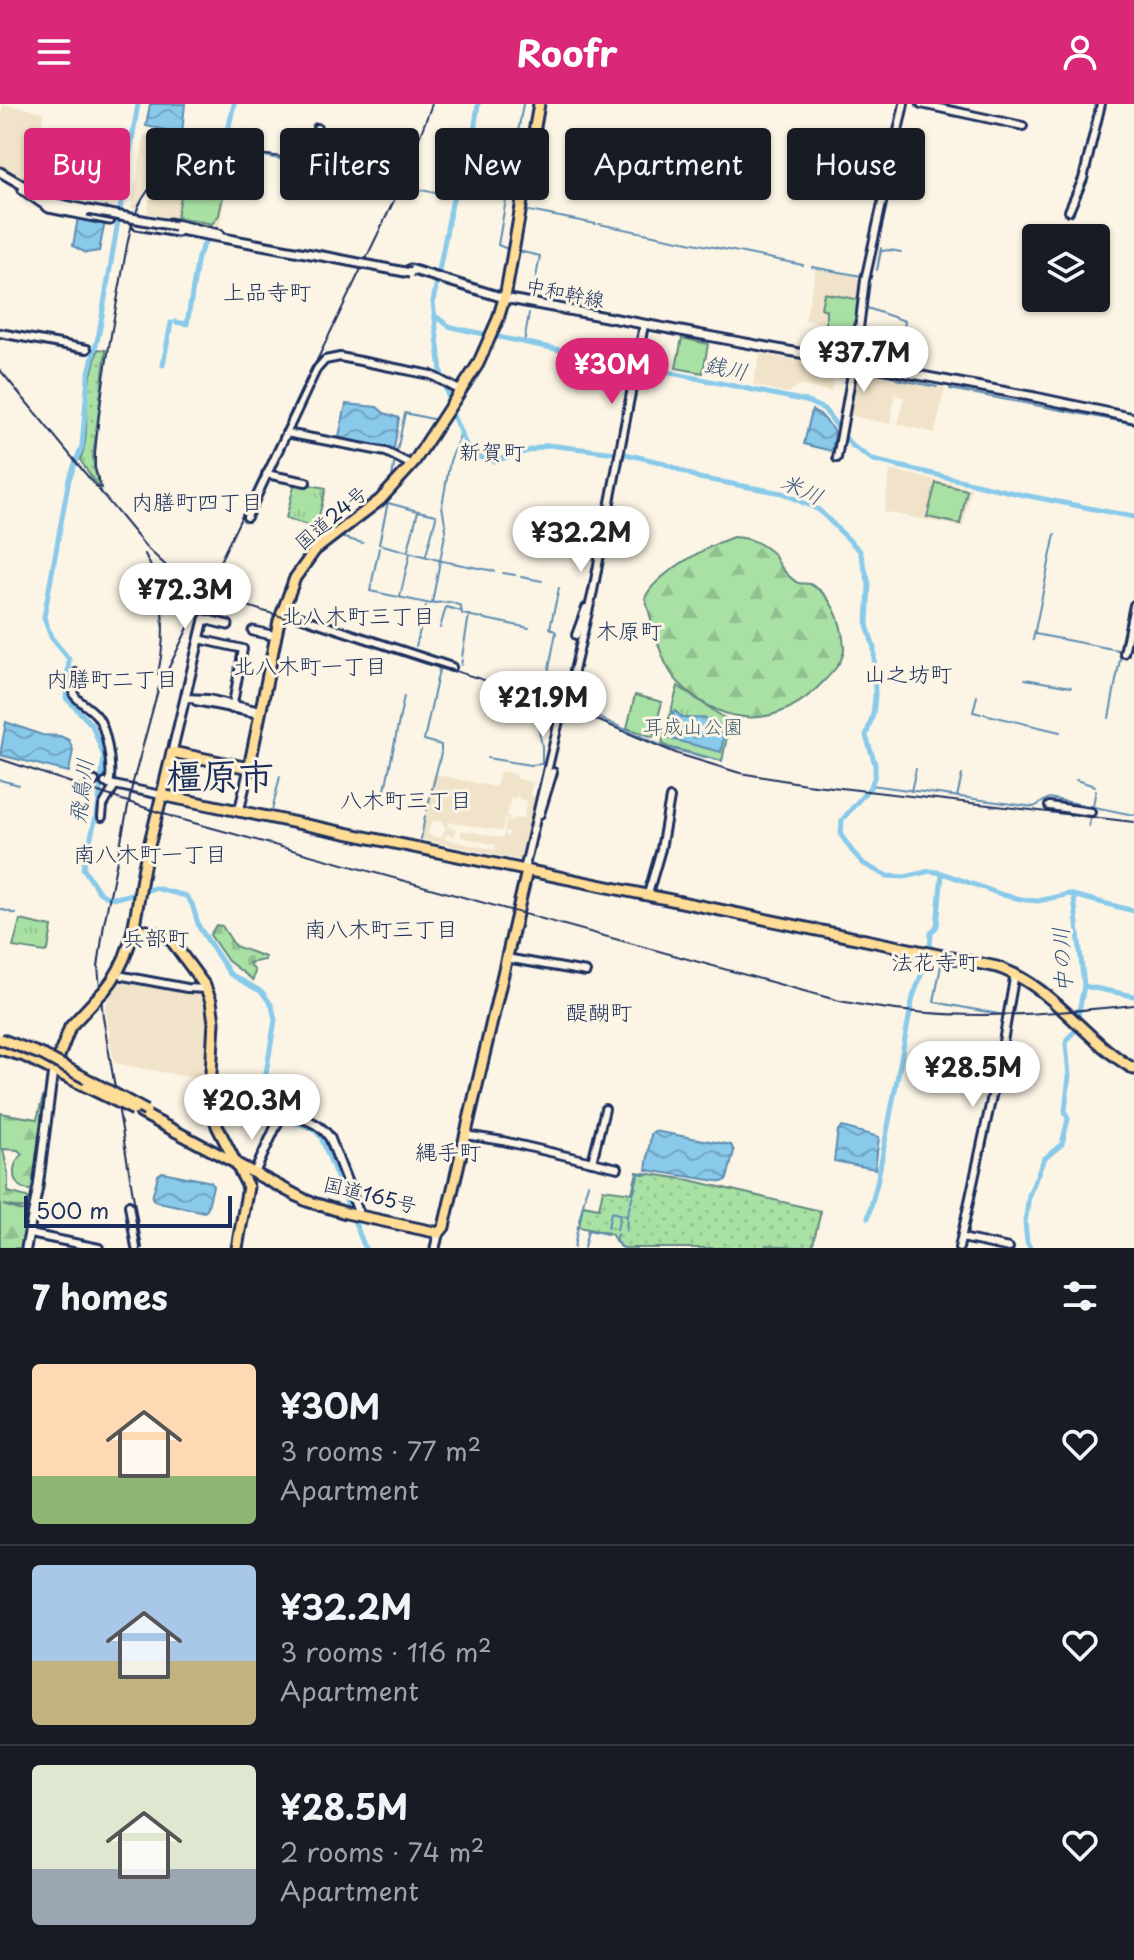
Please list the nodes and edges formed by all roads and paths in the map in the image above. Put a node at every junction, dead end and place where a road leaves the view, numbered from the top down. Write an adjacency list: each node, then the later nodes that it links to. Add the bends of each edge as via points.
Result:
1 (539, 104): 15 (highway, 国道24号)
2 (904, 104): 19 (street, via 865,280)
3 (921, 104): 5 (street)
4 (1101, 104): 10 (street, via 1083,179)
5 (1023, 126)
6 (0, 174): 7 (main road, 中和幹線)
7 (24, 188)
8 (39, 200): 11 (main road, via 49,208)
9 (48, 200): 14 (main road, 中和幹線, bridge)
10 (1069, 211)
11 (110, 216): 12 (street, bridge)
12 (127, 219)
13 (139, 221): 14 (main road)
14 (221, 236): 15 (main road, 中和幹線, bridge, via 437,277)
15 (504, 299): 16 (main road, 中和幹線); 20 (highway, 国道24号, via 491,335)
16 (642, 326): 19 (main road, 中和幹線); 29 (street)
17 (0, 333): 18 (street)
18 (87, 349)
19 (854, 366): 21 (main road, 中和幹線); 23 (street)
20 (456, 391): 22 (street, via 438,378 329,358 316,370); 24 (highway, 国道24号)
21 (1134, 420)
22 (286, 433): 24 (street, via 386,452); 25 (street)
23 (837, 458)
24 (412, 465): 30 (highway, 国道24号, via 380,500 309,557)
25 (266, 474): 26 (street); 27 (street)
26 (306, 482)
27 (247, 517)
28 (1134, 605): 37 (street)
29 (587, 609): 33 (street); 35 (street); 41 (street)
30 (282, 611): 34 (highway, 国道24号); 38 (street)
31 (228, 625): 36 (main road, via 204,619)
32 (253, 631): 34 (main road)
33 (576, 635)
34 (276, 636): 44 (highway, 国道24号)
35 (586, 637)
36 (199, 639): 40 (main road); 42 (street, via 243,649)
37 (1124, 653)
38 (452, 667)
39 (76, 673): 49 (street, via 74,695 101,724)
40 (185, 698): 42 (street); 45 (main road)
41 (566, 698)
42 (232, 706): 44 (street)
43 (563, 713): 54 (street)
44 (260, 714): 46 (highway, 国道24号)
45 (172, 752): 46 (highway); 50 (highway)
46 (249, 768): 53 (main road)
47 (543, 768): 54 (street)
48 (553, 772): 54 (street)
49 (110, 785): 50 (street); 56 (street)
50 (161, 795): 53 (highway); 59 (highway)
51 (670, 798): 58 (street)
52 (1049, 806): 55 (street)
53 (239, 812): 57 (highway)
54 (539, 812): 57 (street)
55 (1091, 812)
56 (102, 817)
57 (526, 870): 58 (highway); 60 (highway); 65 (highway, 国道165号)
58 (648, 894): 62 (highway)
59 (134, 928): 64 (highway, via 168,938); 69 (highway, bridge, via 121,968 70,1027)
60 (505, 958): 61 (street); 65 (highway); 73 (highway)
61 (586, 972)
62 (1015, 973): 70 (highway, via 1035,985 1099,1046); 87 (street)
63 (123, 976): 64 (street)
64 (206, 989): 74 (highway, via 214,1017 211,1104)
65 (493, 999): 86 (highway, 国道165号)
66 (0, 1042): 67 (highway); 68 (highway); 69 (highway, bridge)
67 (27, 1045): 68 (highway); 69 (highway)
68 (24, 1056): 69 (highway)
69 (55, 1064): 72 (highway, bridge); 72 (highway, 国道165号, bridge); 85 (main road)
70 (1134, 1069)
71 (605, 1109): 77 (street)
72 (144, 1113): 75 (highway, 国道165号); 76 (highway, 国道165号)
73 (465, 1135): 77 (street); 86 (highway)
74 (225, 1142): 75 (highway); 76 (highway)
75 (217, 1150): 76 (highway, 国道165号)
76 (236, 1162): 79 (highway, 国道165号); 81 (highway)
77 (592, 1162): 78 (street)
78 (618, 1168)
79 (254, 1172): 80 (highway, 国道165号); 83 (highway, 国道165号); 83 (main road, via 281,1117 312,1121 327,1133)
80 (275, 1185): 81 (highway, via 257,1183); 83 (highway, 国道165号, via 307,1201)
81 (249, 1193): 91 (highway)
82 (129, 1205): 90 (street)
83 (354, 1213): 86 (highway, 国道165号)
84 (406, 1225): 86 (highway)
85 (30, 1234): 88 (main road); 89 (street)
86 (434, 1234)
87 (962, 1238): 92 (street); 93 (street)
88 (26, 1248)
89 (99, 1248)
90 (136, 1248)
91 (237, 1248)
92 (959, 1248)
93 (1009, 1248)

